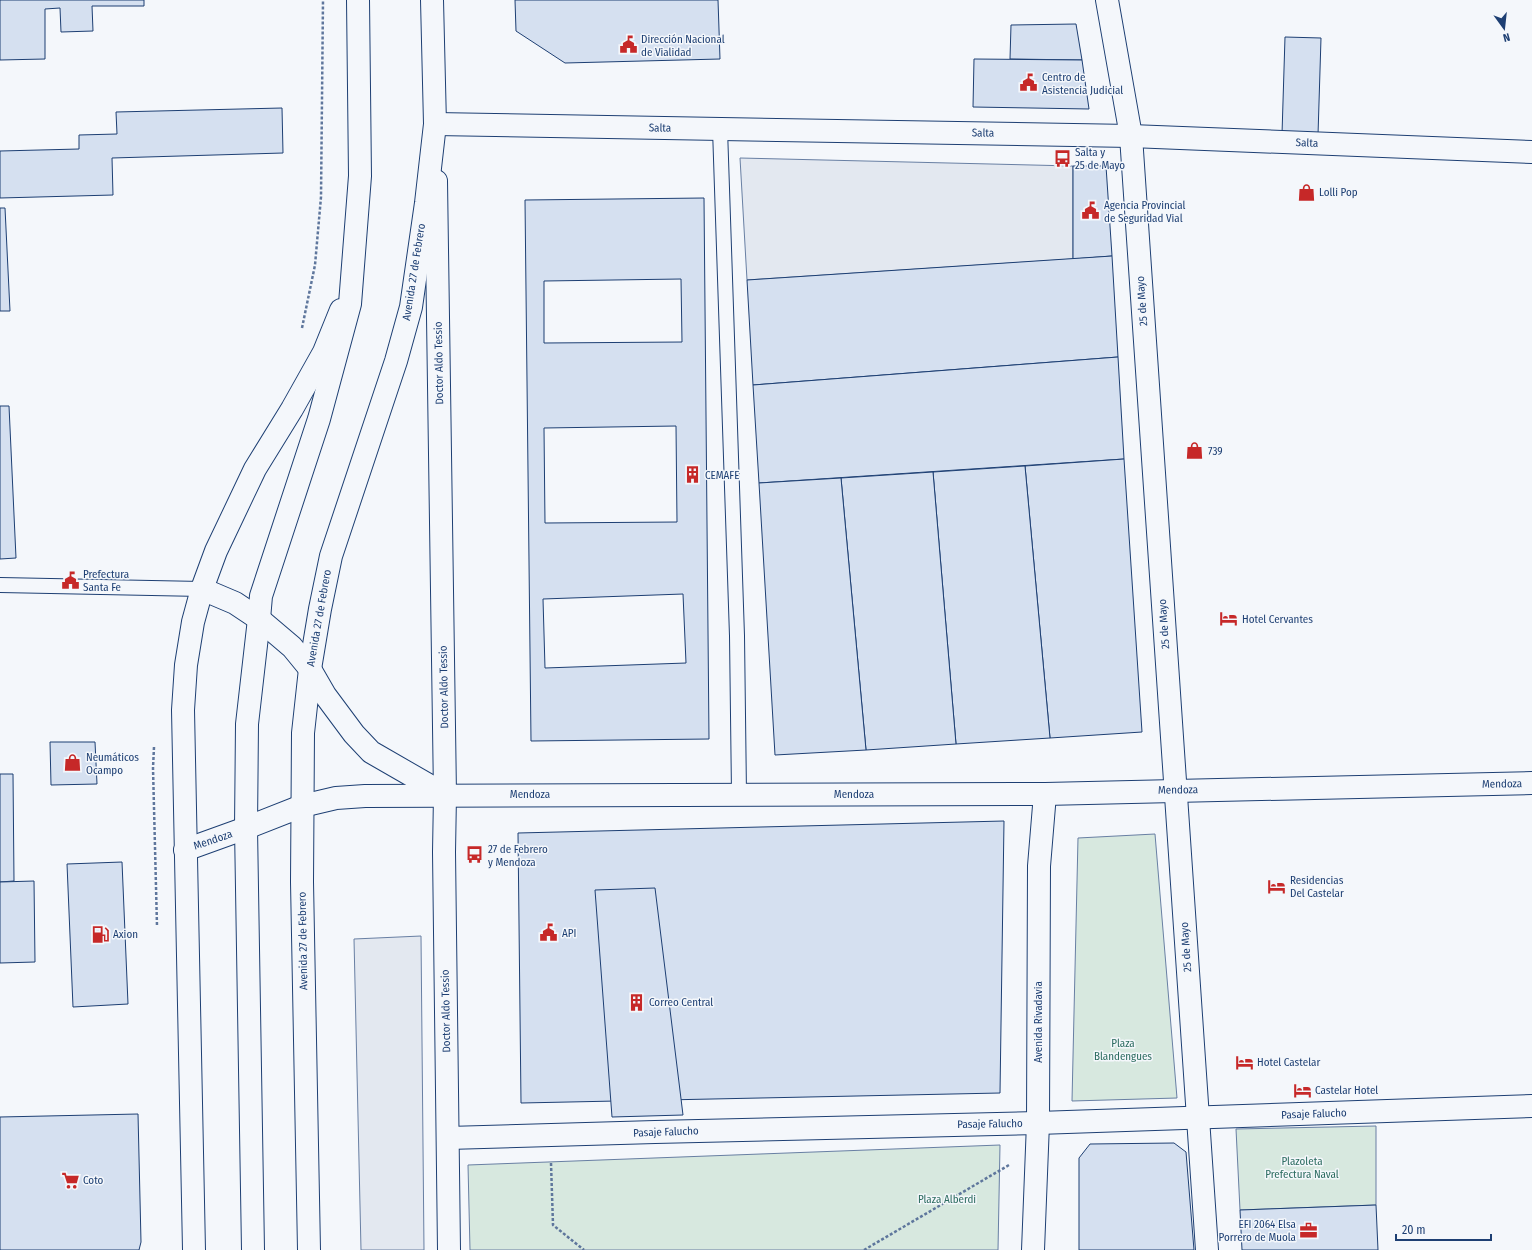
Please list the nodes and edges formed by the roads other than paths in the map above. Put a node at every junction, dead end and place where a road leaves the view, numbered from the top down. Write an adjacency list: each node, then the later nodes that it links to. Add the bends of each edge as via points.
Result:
1 (358, 0): 8 (main road, via 360,176)
2 (432, 0): 4 (main road, Avenida 27 de Febrero)
3 (1107, 0): 6 (main road, 25 de Mayo)
4 (435, 124): 5 (main road, Salta); 12 (main road, Avenida 27 de Febrero, via 411,307 396,361 331,556); 17 (main road, Doctor Aldo Tessio)
5 (720, 129): 6 (main road, Salta); 15 (lane, via 738,636)
6 (1131, 136): 7 (main road, Salta); 14 (main road, 25 de Mayo)
7 (1532, 152)
8 (352, 281): 10 (main road, via 324,352 255,469 216,551); 11 (main road, via 350,304 319,419 261,596)
9 (0, 585): 10 (lane)
10 (202, 589): 11 (main road, via 235,603); 20 (main road, via 193,622 186,665 183,710)
11 (259, 619): 12 (main road, via 292,646); 19 (main road, via 247,724)
12 (310, 669): 17 (main road, via 325,695 371,752); 18 (main road, Avenida 27 de Febrero, via 303,733)
13 (1532, 783): 14 (main road, Mendoza)
14 (1176, 790): 16 (main road, Mendoza); 22 (main road, 25 de Mayo)
15 (739, 794): 16 (main road, Mendoza); 17 (main road, Mendoza)
16 (1046, 794): 23 (main road, Avenida Rivadavia, via 1039,866)
17 (445, 795): 18 (main road, Mendoza, via 336,798); 24 (main road, Doctor Aldo Tessio)
18 (302, 806): 19 (main road, Mendoza); 27 (main road, Avenida 27 de Febrero)
19 (246, 828): 20 (main road, Mendoza); 26 (main road)
20 (185, 850): 25 (main road)
21 (1532, 1106): 22 (main road, Pasaje Falucho)
22 (1198, 1118): 23 (main road, Pasaje Falucho); 30 (main road, 25 de Mayo)
23 (1038, 1123): 24 (main road, Pasaje Falucho, via 655,1137 551,1135); 29 (main road, Avenida Rivadavia)
24 (448, 1138): 28 (main road, Doctor Aldo Tessio)
25 (194, 1250)
26 (253, 1250)
27 (309, 1250)
28 (449, 1250)
29 (1034, 1250)
30 (1207, 1250)

